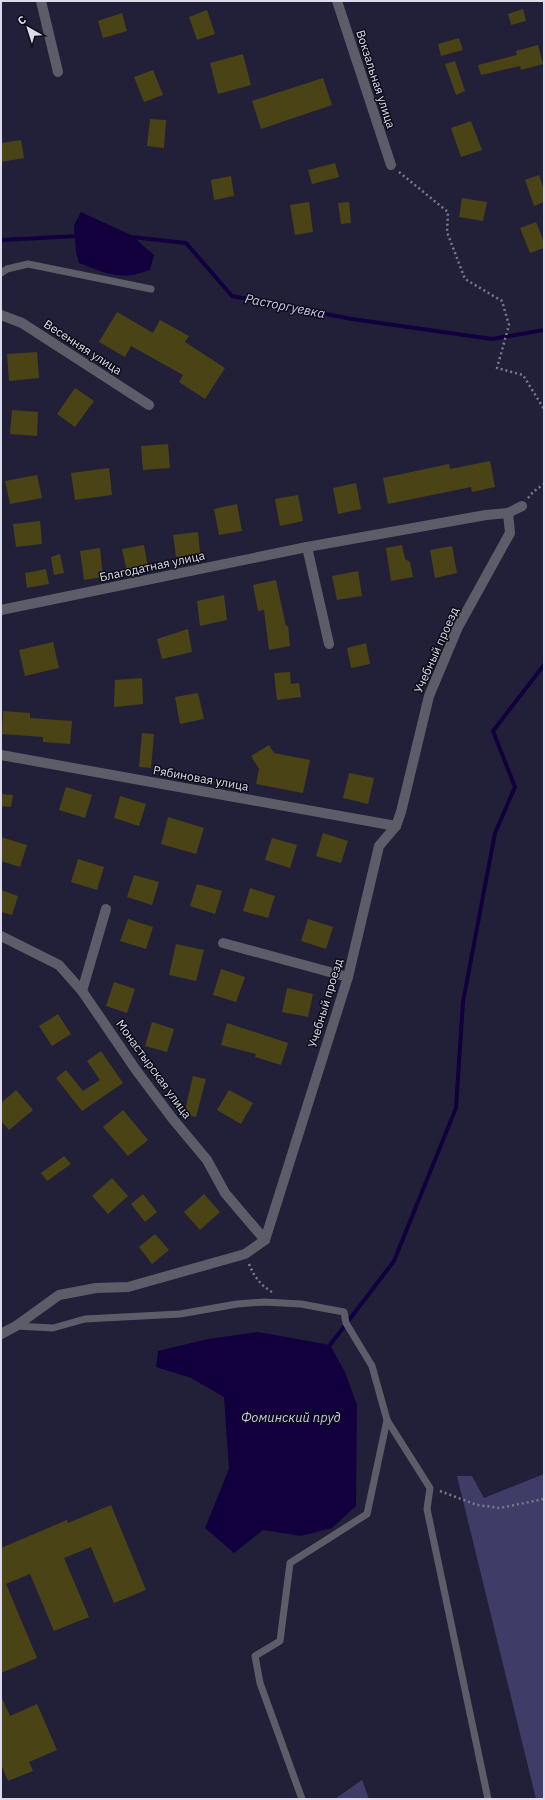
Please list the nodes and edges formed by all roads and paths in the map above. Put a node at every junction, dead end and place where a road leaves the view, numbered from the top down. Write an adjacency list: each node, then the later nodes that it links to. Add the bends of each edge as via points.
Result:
1 (41, 1): 3 (street)
2 (337, 1): 4 (street, Вокзальная улица)
3 (58, 72)
4 (391, 165): 9 (path, via 448,212 447,232 465,279 502,301 509,324 496,368 523,375)
5 (1, 273): 6 (lane, via 28,264)
6 (151, 289)
7 (1, 315): 8 (street, Весенняя улица, via 22,323)
8 (150, 406)
9 (544, 409)
10 (544, 484): 11 (path, via 533,492)
11 (522, 506): 12 (street, Благодатная улица)
12 (508, 513): 13 (street, Благодатная улица); 17 (street, Учебный проезд, via 510,533 458,627 429,696)
13 (307, 547): 14 (street, Благодатная улица); 15 (street)
14 (1, 610)
15 (329, 644)
16 (1, 755): 17 (street, Рябиновая улица)
17 (396, 826): 21 (street, Учебный проезд, via 379,846)
18 (106, 909): 22 (street)
19 (1, 936): 22 (street, Монастырская улица, via 58,965)
20 (223, 943): 21 (street)
21 (348, 977): 23 (street, Учебный проезд)
22 (82, 991): 23 (street, Монастырская улица, via 136,1070 207,1160 225,1193)
23 (265, 1240): 24 (street)
24 (246, 1254): 25 (path, via 254,1276 264,1287); 26 (street, via 128,1287 96,1288 59,1295)
25 (276, 1294)
26 (16, 1326): 27 (street); 28 (lane, via 53,1328 85,1319 180,1314 264,1302 301,1304 344,1312 346,1323 372,1366)
27 (1, 1334)
28 (387, 1420): 29 (lane); 31 (lane, via 367,1514 290,1563 280,1641 255,1656 260,1684)
29 (430, 1488): 30 (path, via 477,1505 500,1508); 32 (lane, via 427,1508)
30 (544, 1499)
31 (302, 1799)
32 (488, 1799)

